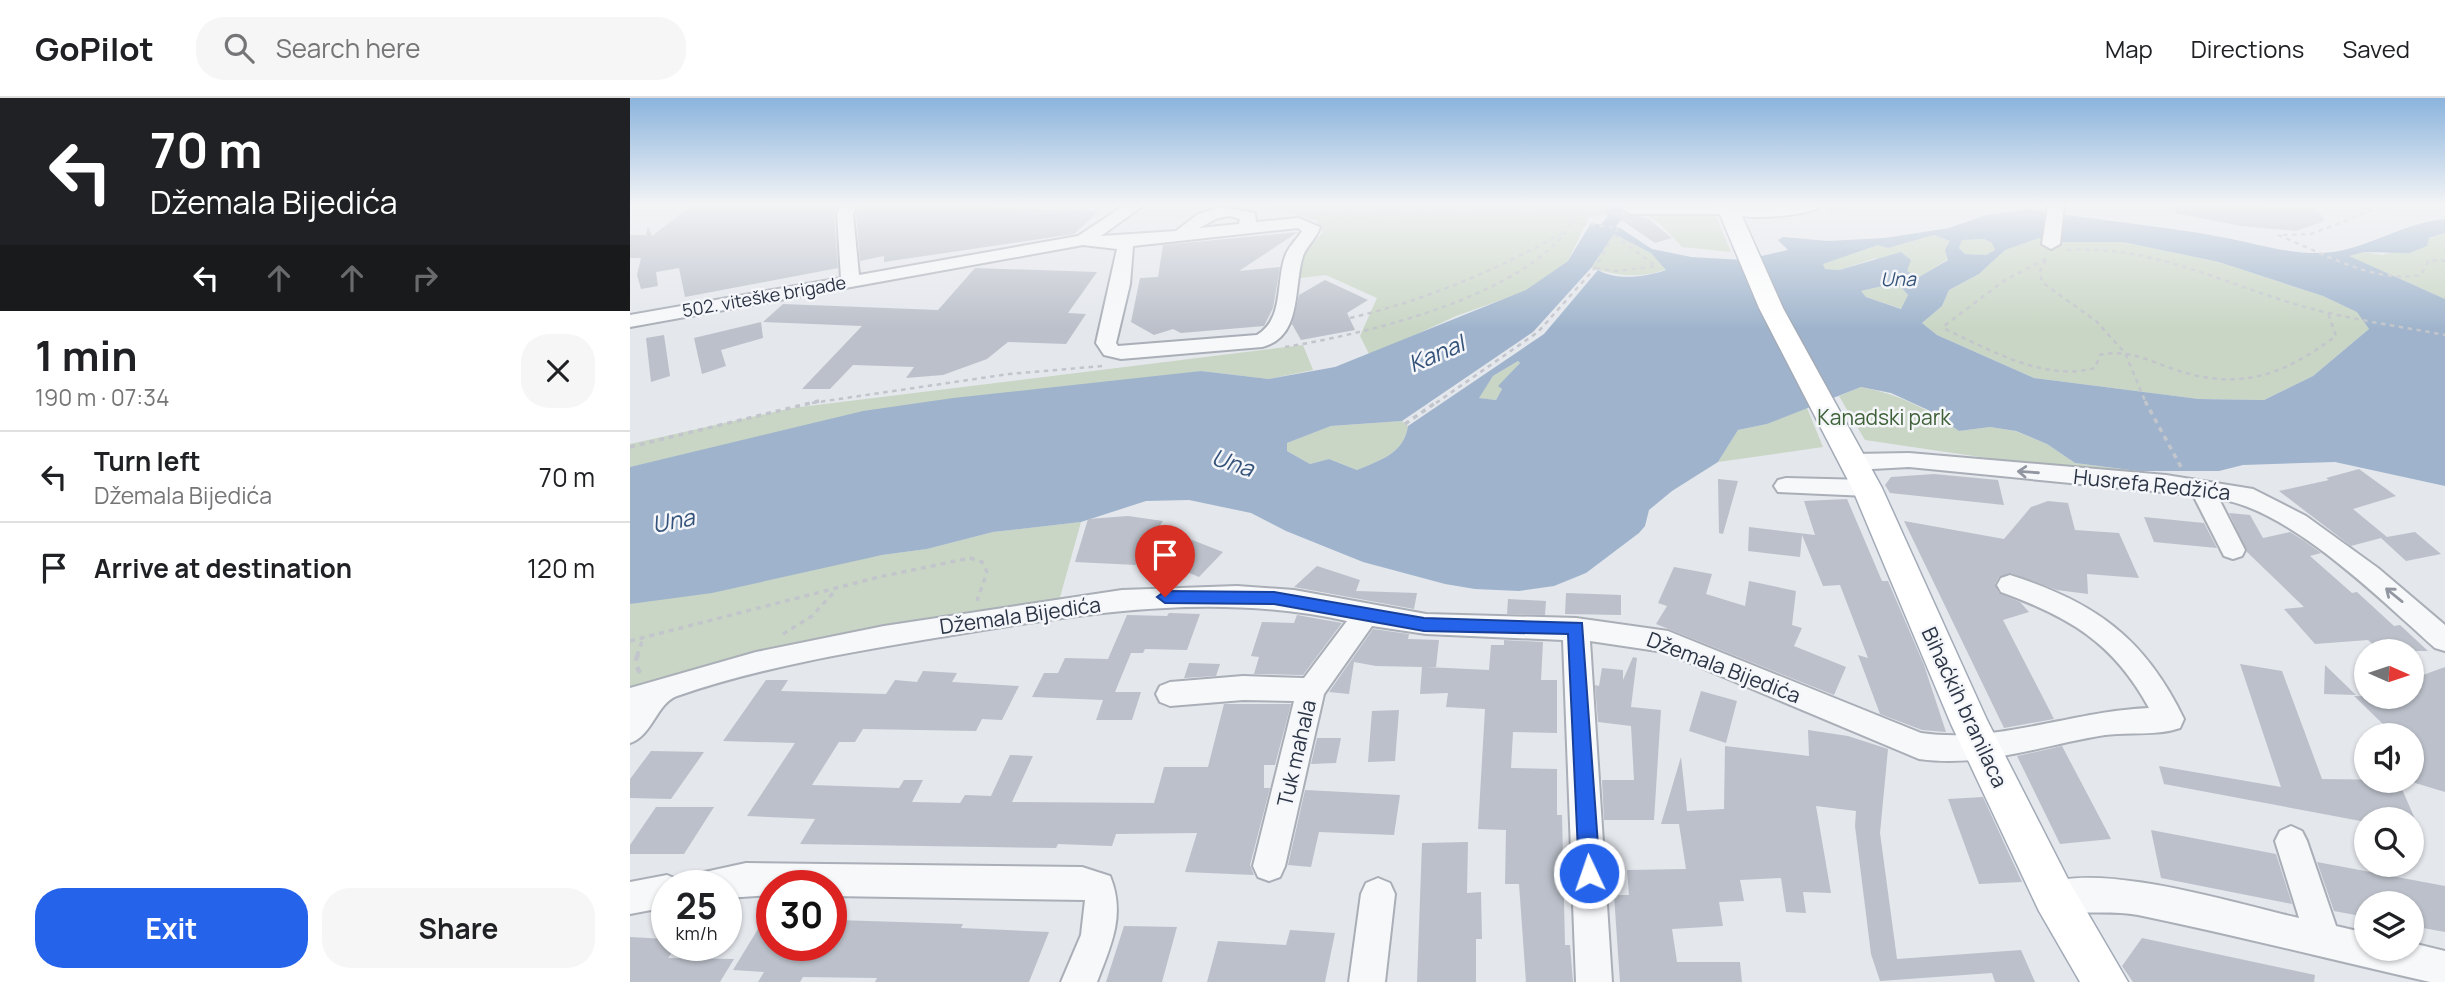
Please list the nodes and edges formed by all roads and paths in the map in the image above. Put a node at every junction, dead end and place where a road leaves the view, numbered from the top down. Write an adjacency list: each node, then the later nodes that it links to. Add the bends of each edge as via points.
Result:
1 (847, 246): 14 (street)
2 (1047, 246): 14 (street, 502. viteške brigade)
3 (1125, 246): 4 (street, via 1106,342 1111,351 1134,352 1262,341 1279,329 1292,263)
4 (1301, 246)
5 (1540, 246): 16 (path, via 1484,277 1412,304)
6 (1609, 246): 13 (path)
7 (1631, 246): 13 (path, via 1656,266 1628,271)
8 (1748, 246): 21 (main road, Bihaćkih branilaca, via 1777,320)
9 (2050, 246): 11 (street)
10 (2308, 246): 12 (path, via 2402,278 2421,275 2430,260)
11 (2049, 252): 15 (path, via 2097,249 2151,255); 19 (path, via 2039,273 2043,283 2096,321); 19 (path, via 1997,285 1945,329 1998,352 2069,371 2087,372 2095,368 2100,355)
12 (2445, 261)
13 (1595, 268): 20 (path, via 1538,332)
14 (849, 281): 17 (street, 502. viteške brigade)
15 (2329, 313): 18 (path); 19 (path, via 2336,336 2278,373 2238,378 2189,374)
16 (1350, 318)
17 (630, 321)
18 (2445, 335)
19 (2125, 353): 22 (path, via 2138,387)
20 (1405, 424)
21 (1861, 475): 22 (street, Husrefa Redžića, one-way to 21, via 1909,460); 23 (street, Husrefa Redžića); 39 (main road, Bihaćkih branilaca)
22 (2193, 481): 24 (street); 33 (street, Husrefa Redžića, one-way to 22, via 2297,522 2245,495)
23 (1786, 486)
24 (2233, 550)
25 (2010, 585): 39 (street, Džemala Bijedića, via 2099,624 2139,667 2170,719 2108,722)
26 (836, 589): 28 (path, via 970,558 982,562 987,572); 30 (path, via 823,608); 31 (path)
27 (1367, 613): 28 (street, Džemala Bijedića, via 1274,598 1165,597); 29 (street, Džemala Bijedića, via 1424,624); 36 (street, Tuk mahala)
28 (969, 622): 35 (street, Džemala Bijedića, via 789,653)
29 (1576, 628): 39 (street, Džemala Bijedića, via 1668,642 1919,746); 51 (street)
30 (779, 636)
31 (643, 637): 32 (path); 34 (path)
32 (630, 640)
33 (2445, 640)
34 (632, 663): 35 (path)
35 (645, 688): 38 (street)
36 (1311, 690): 37 (street, via 1243,688); 41 (street, Tuk mahala)
37 (1170, 694)
38 (630, 731)
39 (1982, 748): 45 (main road, Bihaćkih branilaca)
40 (2291, 841): 47 (street)
41 (1269, 866)
42 (742, 880): 49 (street, via 1082,883 1098,887 1104,899 1101,918)
43 (651, 894): 46 (street)
44 (1378, 894): 50 (street)
45 (2054, 896): 47 (street, via 2134,898); 52 (main road, Bihaćkih branilaca)
46 (630, 898)
47 (2323, 940): 48 (street)
48 (2445, 968)
49 (1079, 982)
50 (1367, 982)
51 (1594, 982)
52 (2105, 982)

